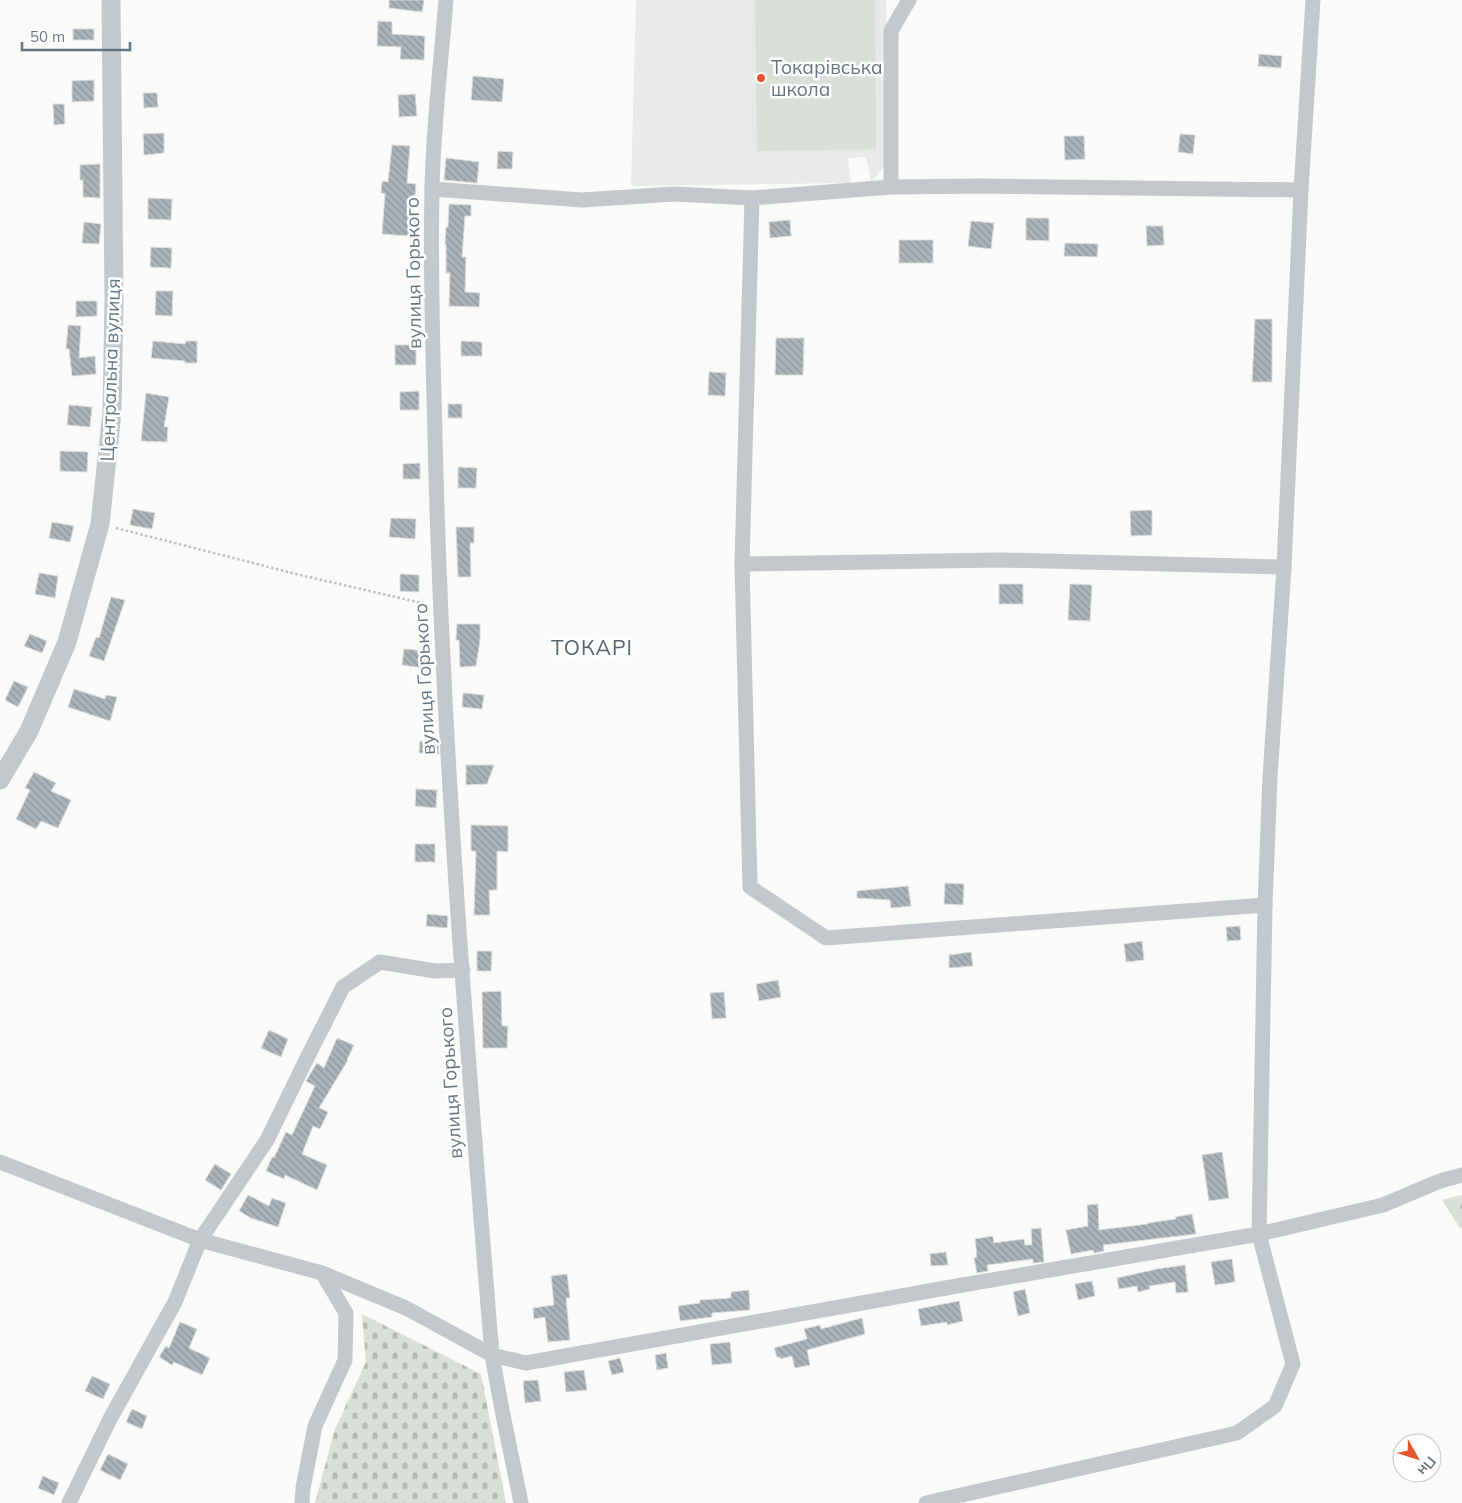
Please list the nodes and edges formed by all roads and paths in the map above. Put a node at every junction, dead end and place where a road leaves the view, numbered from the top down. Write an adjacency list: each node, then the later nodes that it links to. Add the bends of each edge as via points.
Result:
1 (111, 0): 9 (street, Центральна вулиця, via 112,412)
2 (446, 0): 6 (street, вулиця Горького)
3 (908, 0): 5 (street, via 891,31)
4 (1312, 0): 7 (street)
5 (891, 187): 7 (street); 8 (street)
6 (432, 189): 8 (street, via 582,200 674,194); 12 (street, вулиця Горького, via 432,307)
7 (1301, 190): 11 (street)
8 (752, 198): 10 (street)
9 (100, 524): 12 (path); 13 (street, Центральна вулиця, via 67,642 29,731)
10 (742, 564): 11 (street, via 1002,560); 14 (street, via 750,887 826,938)
11 (1284, 567): 14 (street)
12 (441, 608): 15 (street, вулиця Горького, via 449,790)
13 (0, 780)
14 (1265, 905): 18 (street)
15 (462, 970): 19 (street, via 435,971 380,962 343,987 268,1140); 21 (street, вулиця Горького)
16 (0, 1162): 19 (street)
17 (1462, 1175): 18 (street, via 1383,1205)
18 (1260, 1234): 21 (street, via 526,1363); 25 (street, via 1293,1364 1274,1406 1237,1433)
19 (200, 1240): 20 (street); 22 (street, via 175,1302 110,1419)
20 (322, 1273): 21 (street, via 406,1308); 23 (street, via 346,1313 345,1360 315,1426)
21 (492, 1355): 24 (street, вулиця Горького)
22 (69, 1503)
23 (302, 1503)
24 (521, 1503)
25 (926, 1503)

